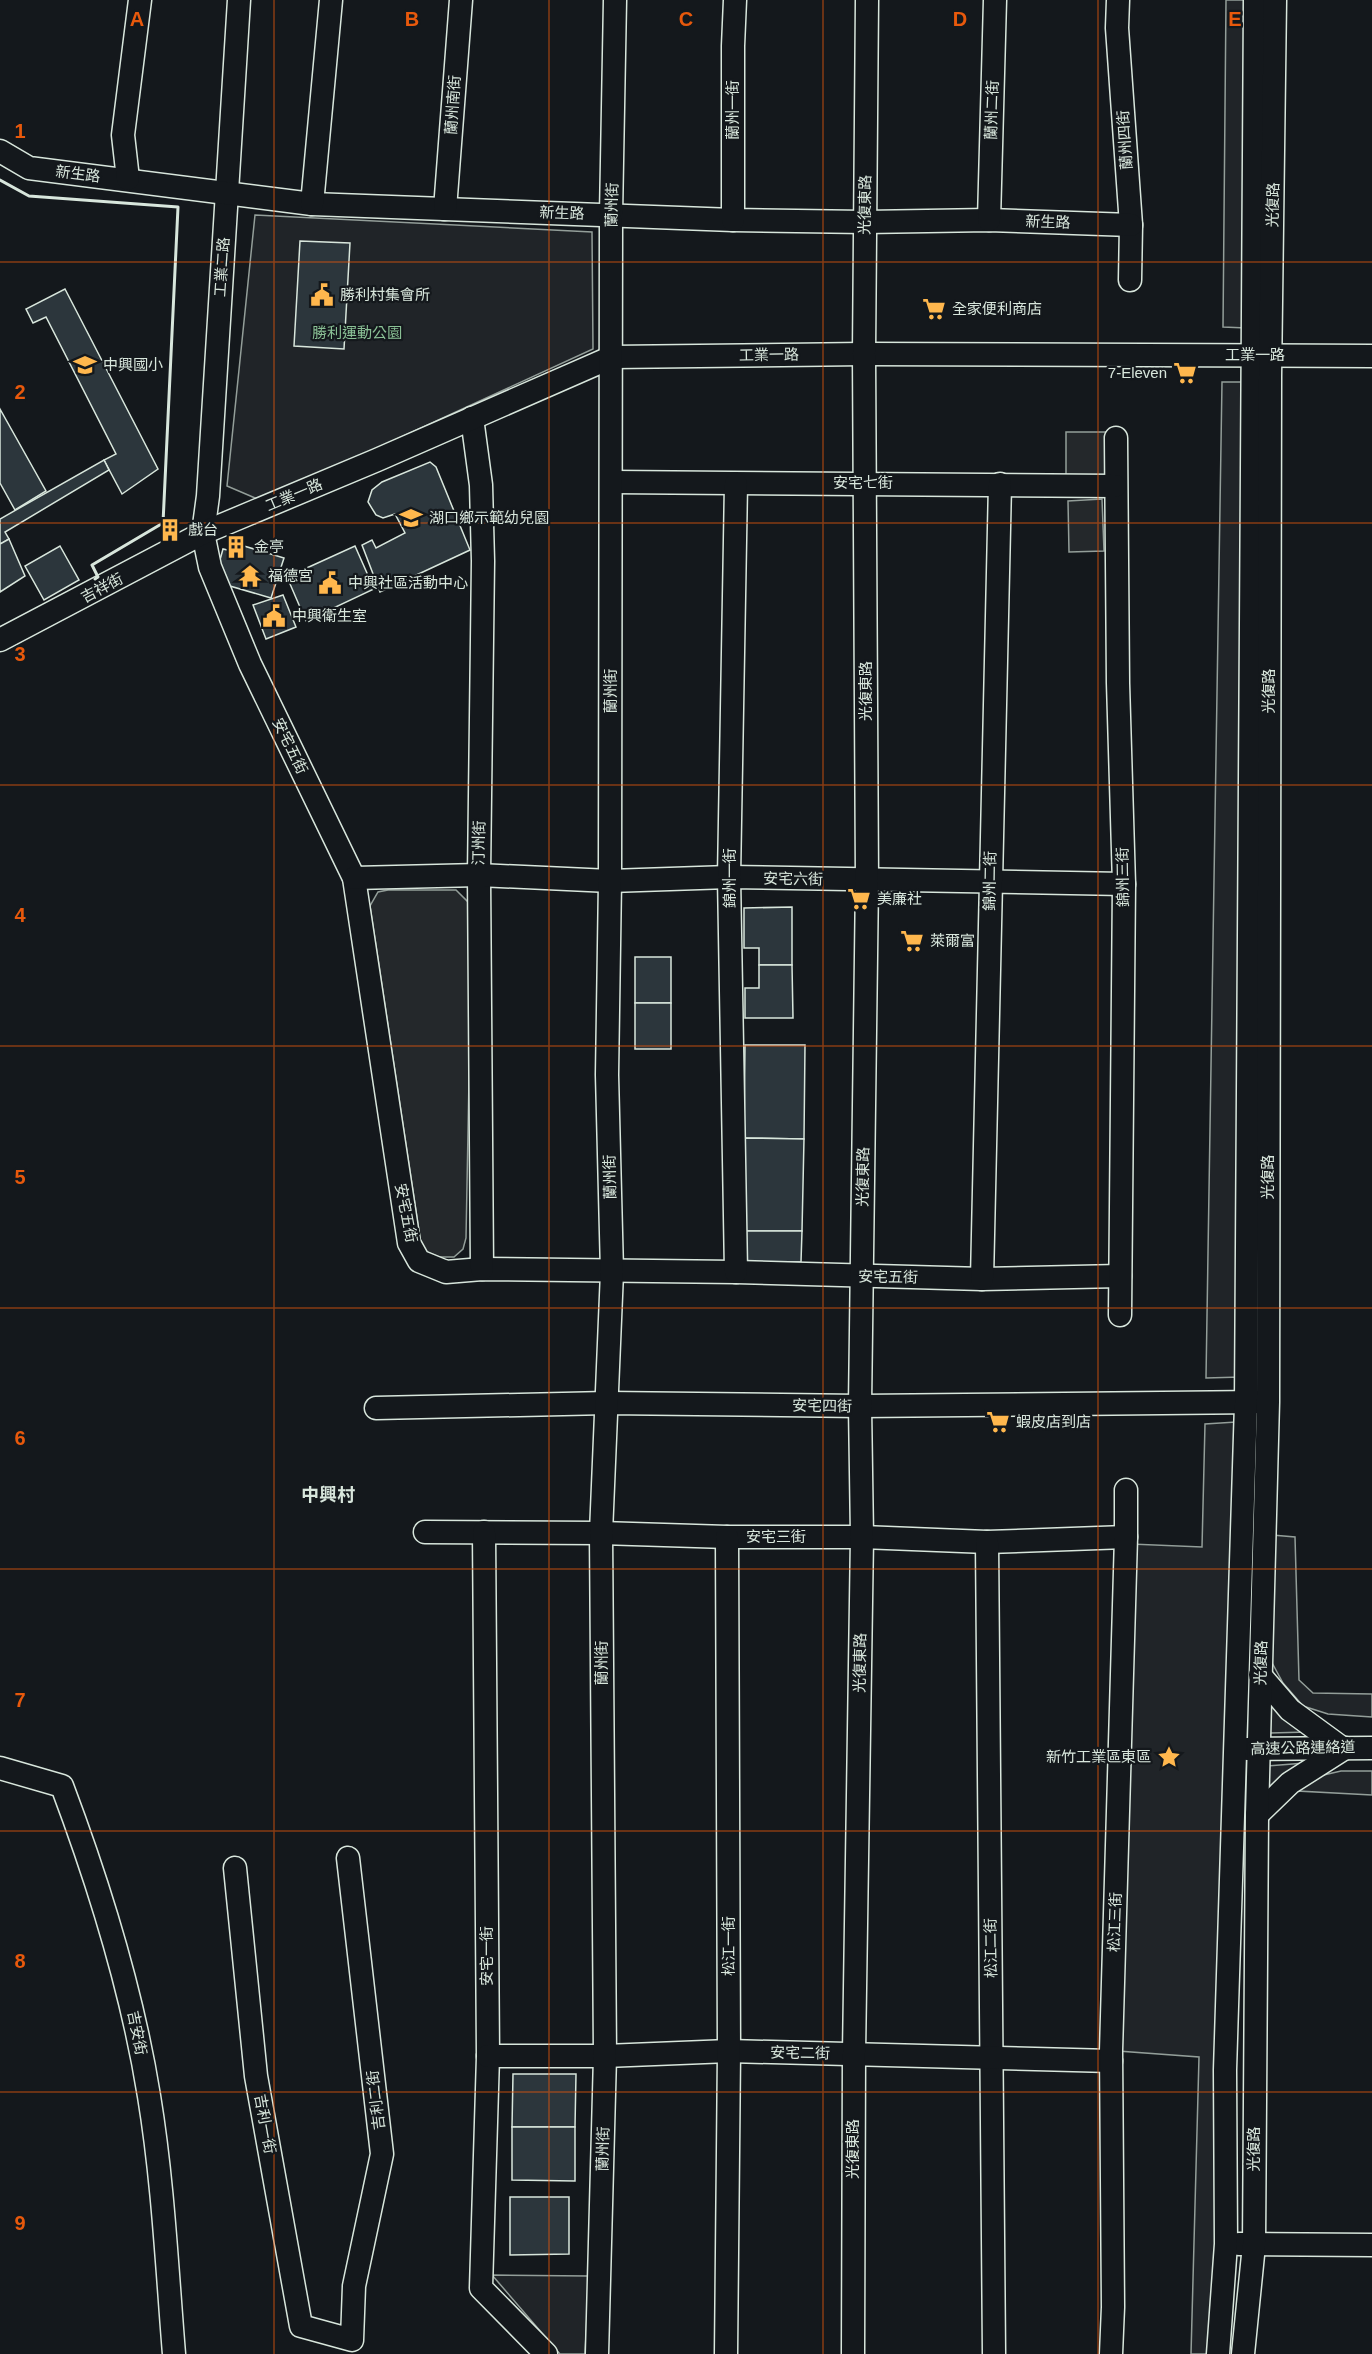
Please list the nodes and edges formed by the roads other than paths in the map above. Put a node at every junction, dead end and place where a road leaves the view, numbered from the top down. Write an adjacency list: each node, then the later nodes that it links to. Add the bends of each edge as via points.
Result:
1 (140, 0): 13 (street, via 123,135)
2 (239, 0): 14 (street, 工業二路)
3 (331, 0): 15 (street)
4 (461, 0): 16 (street, 蘭州南街)
5 (615, 0): 17 (street, 蘭州街)
6 (735, 0): 18 (street, 蘭州一街)
7 (867, 0): 20 (street, 光復東路)
8 (995, 0): 19 (street, 蘭州二街)
9 (1118, 0): 21 (street, 蘭州四街)
10 (1255, 0): 24 (street, 光復路)
11 (1275, 0): 24 (street, 光復路)
12 (0, 151): 13 (street, 新生路, via 29,168)
13 (128, 179): 14 (street, 新生路)
14 (226, 193): 15 (street, 新生路); 34 (street, 工業二路)
15 (312, 204): 16 (street, 新生路)
16 (445, 209): 17 (street, 新生路)
17 (611, 215): 18 (street, 新生路); 26 (street, 蘭州街)
18 (733, 220): 20 (street, 新生路)
19 (989, 220): 20 (street, 新生路); 21 (street, 新生路)
20 (865, 222): 23 (street, 光復東路)
21 (1131, 225): 22 (street, 蘭州四街)
22 (1130, 280)
23 (864, 354): 24 (street, 工業一路); 26 (street, 工業一路); 30 (street, 光復東路)
24 (1261, 355): 25 (street, 工業一路); 51 (street, 光復路)
25 (1372, 356)
26 (612, 357): 27 (street, 工業一路); 29 (street, 蘭州街)
27 (472, 418): 34 (street, 工業一路); 36 (street, 汀州街, via 481,485 483,561)
28 (1116, 438): 33 (street, 錦州三街)
29 (612, 482): 31 (street, 安宅七街); 39 (street, 蘭州街)
30 (865, 483): 31 (street, 安宅七街); 32 (street, 安宅七街); 40 (street, 光復東路)
31 (736, 484): 38 (street, 錦州一街)
32 (1000, 484): 33 (street, 安宅七街); 41 (street, 錦州二街)
33 (1115, 486): 42 (street, 錦州三街)
34 (203, 533): 35 (street, 吉祥街); 37 (street, 安宅五街, via 210,567 250,664)
35 (0, 640)
36 (478, 876): 37 (street, 安宅六街); 39 (street, 安宅六街); 43 (street, 汀州街)
37 (354, 878): 43 (street, 安宅五街, via 409,1243 419,1261 446,1272)
38 (729, 878): 39 (street, 安宅六街); 40 (street, 安宅六街); 45 (street, 錦州一街)
39 (610, 881): 44 (street, 蘭州街, via 607,1075)
40 (867, 881): 41 (street, 安宅六街); 46 (street, 光復東路)
41 (990, 882): 42 (street, 安宅六街); 48 (street, 錦州二街)
42 (1124, 884): 47 (street, 錦州三街)
43 (482, 1269): 44 (street, 安宅五街)
44 (612, 1272): 45 (street, 安宅五街); 50 (street, 蘭州街)
45 (736, 1272): 46 (street, 安宅五街)
46 (862, 1276): 48 (street, 安宅五街); 52 (street, 光復東路)
47 (1120, 1276): 48 (street, 安宅五街); 49 (street, 錦州三街)
48 (982, 1279)
49 (1120, 1316)
50 (607, 1403): 52 (street, 安宅四街); 53 (street, 安宅四街); 57 (street, 蘭州街)
51 (1257, 1403): 52 (street, 安宅四街); 62 (street, 光復路); 66 (street, 光復路)
52 (860, 1406): 59 (street, 光復東路)
53 (376, 1408)
54 (1126, 1490): 60 (street, 松江三街)
55 (425, 1532): 56 (street, 安宅三街)
56 (484, 1532): 57 (street, 安宅三街); 73 (street, 安宅一街)
57 (601, 1533): 58 (street, 安宅三街); 74 (street, 蘭州街)
58 (727, 1537): 59 (street, 安宅三街); 71 (street, 松江一街)
59 (862, 1537): 61 (street, 安宅三街); 72 (street, 光復東路)
60 (1126, 1537): 61 (street, 安宅三街); 76 (street, 松江三街)
61 (987, 1542): 75 (street, 松江二街)
62 (1260, 1675): 63 (street, 光復路); 64 (street, via 1290,1710)
63 (1260, 1748): 64 (street, 高速公路連絡道); 66 (street, 高速公路連絡道); 68 (street, 光復路)
64 (1344, 1748): 65 (street, 高速公路連絡道); 68 (street, via 1290,1783)
65 (1372, 1748)
66 (1233, 1750): 77 (street, 光復路, via 1225,2070)
67 (0, 1768): 81 (street, 吉安街, via 62,1786 90,1861 132,2007 150,2097)
68 (1257, 1815): 78 (street, 光復路)
69 (348, 1858): 80 (street, 吉利二街, via 382,2154 354,2286)
70 (235, 1868): 80 (street, 吉利一街, via 256,2076 301,2326)
71 (729, 2051): 72 (street, 安宅二街); 74 (street, 安宅二街); 84 (street, 松江一街)
72 (854, 2054): 75 (street, 安宅二街); 85 (street, 光復東路)
73 (488, 2056): 74 (street, 安宅二街); 82 (street, 安宅一街, via 482,2288)
74 (605, 2056): 83 (street, 蘭州街)
75 (992, 2057): 76 (street, 安宅二街); 86 (street, 松江二街)
76 (1111, 2061): 87 (street, 松江三街)
77 (1226, 2244): 78 (street); 88 (street, 光復路)
78 (1254, 2245): 79 (street); 89 (street, 光復路)
79 (1372, 2246)
80 (352, 2340)
81 (174, 2354)
82 (546, 2354)
83 (597, 2354)
84 (726, 2354)
85 (853, 2354)
86 (994, 2354)
87 (1111, 2354)
88 (1218, 2354)
89 (1243, 2354)

